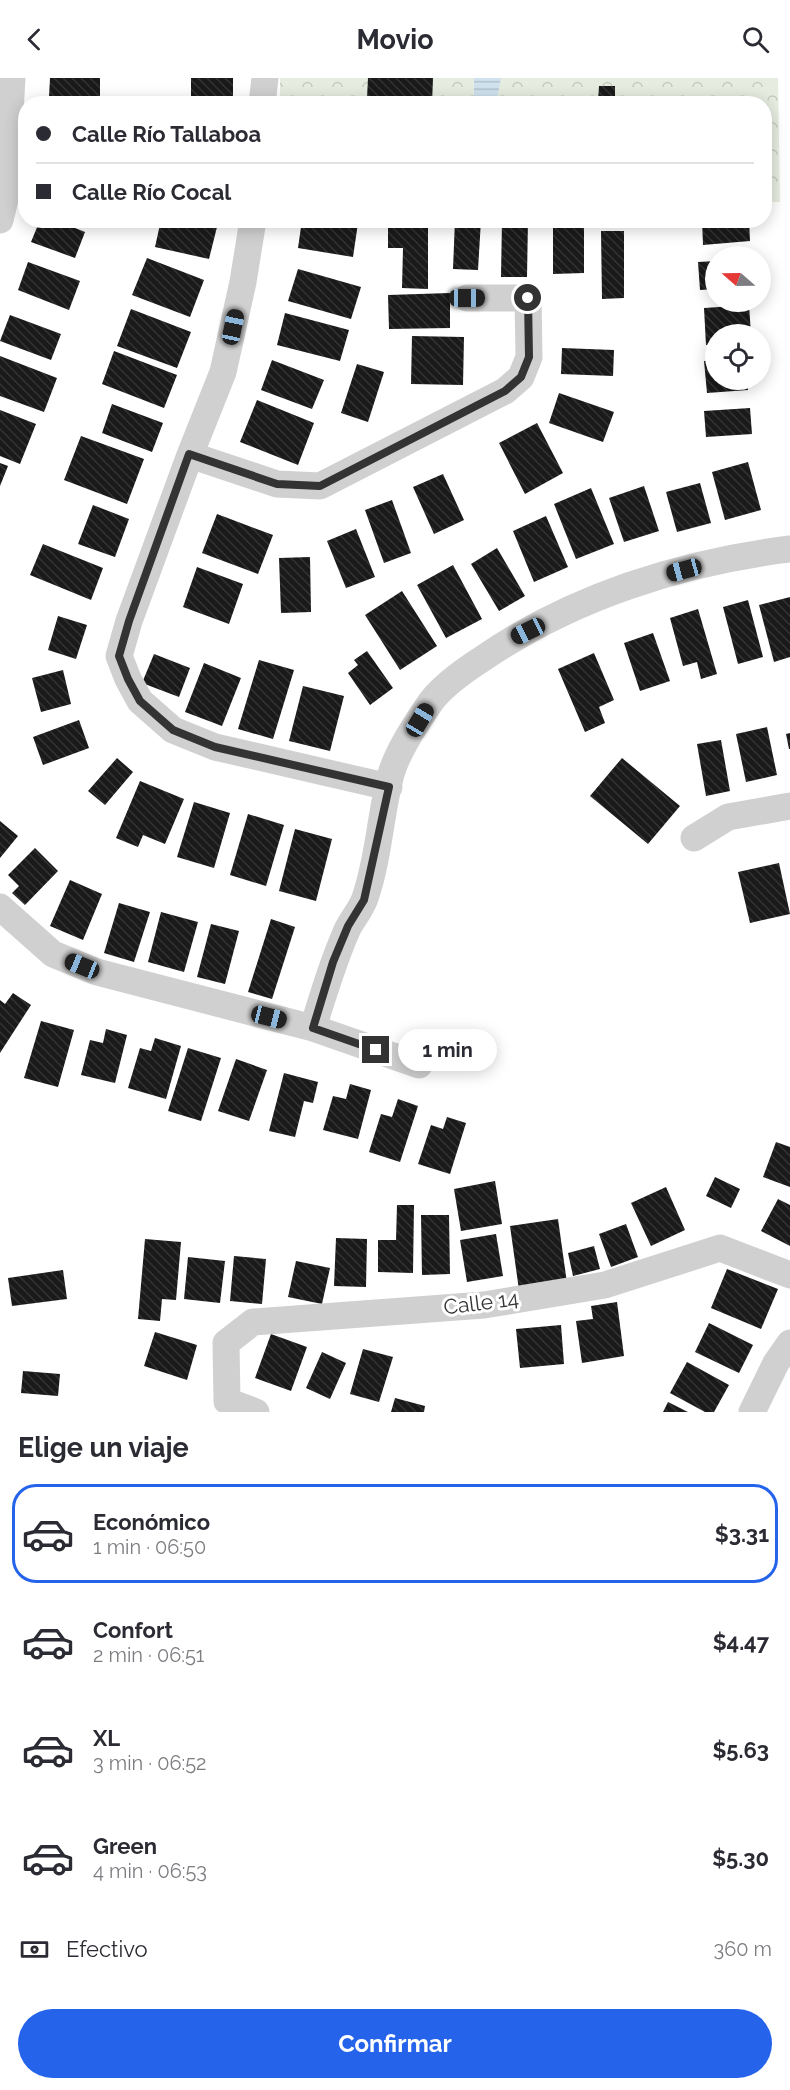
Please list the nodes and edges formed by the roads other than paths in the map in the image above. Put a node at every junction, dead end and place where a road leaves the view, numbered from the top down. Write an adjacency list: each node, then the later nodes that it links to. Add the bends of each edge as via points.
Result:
1 (12, 78): 4 (street, via 5,199)
2 (264, 78): 3 (street)
3 (263, 96)
4 (0, 220)
5 (252, 228): 7 (street, via 223,372)
6 (467, 298): 7 (street, via 528,298 529,357 521,377 505,391 320,486 277,484)
7 (189, 454): 9 (street, via 119,656 140,701 173,730 215,747)
8 (790, 549): 9 (street, via 703,565 628,585 511,639 465,670 432,700 408,739)
9 (389, 787): 13 (street, via 364,900 333,962)
10 (790, 806): 11 (street, via 728,817)
11 (694, 838)
12 (0, 908): 13 (street, via 53,954 97,972)
13 (313, 1028): 14 (street)
14 (419, 1065)
15 (790, 1275): 17 (street, Calle 14, via 720,1248 605,1285 484,1305 253,1322 226,1343 227,1401)
16 (785, 1358): 18 (street)
17 (256, 1412)
18 (752, 1412)

